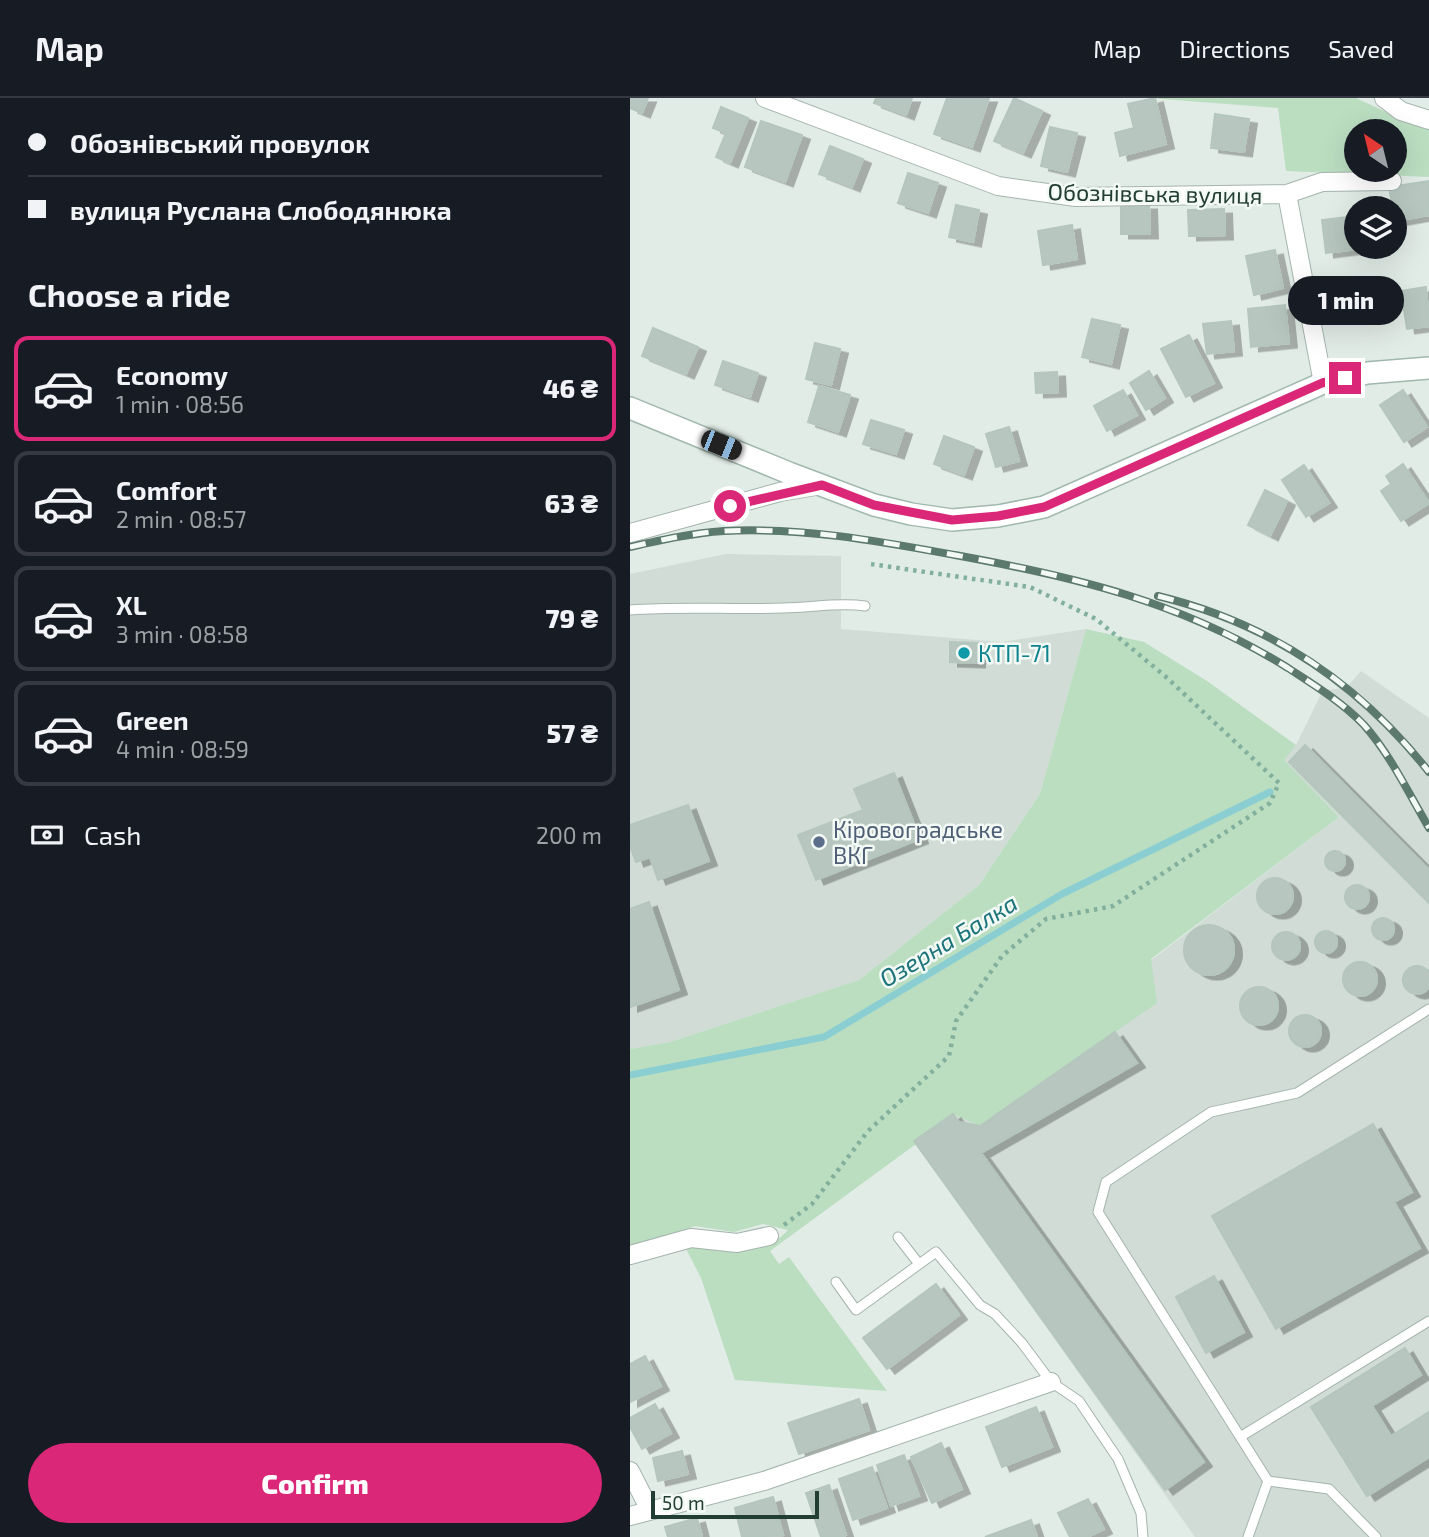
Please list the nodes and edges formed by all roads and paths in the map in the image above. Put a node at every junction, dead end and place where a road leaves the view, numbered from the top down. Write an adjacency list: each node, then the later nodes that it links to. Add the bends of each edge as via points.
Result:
1 (765, 98): 5 (street, Обознівська вулиця, via 998,186 1076,197)
2 (1384, 98): 3 (street, via 1401,111)
3 (1429, 120)
4 (1344, 182): 5 (street, Обознівська вулиця, via 1322,182)
5 (1287, 194): 7 (street)
6 (1429, 368): 7 (main road, via 1367,373)
7 (1322, 383): 9 (main road, via 1044,507 952,520 874,505)
8 (630, 408): 9 (main road)
9 (822, 485): 10 (street)
10 (630, 533)
11 (870, 564): 15 (path, via 1030,587 1096,619 1165,676 1279,783 1270,803 1114,906 1046,919 1002,956 956,1021 949,1056 868,1131 813,1204)
12 (865, 606): 13 (lane)
13 (630, 610)
14 (1429, 1009): 22 (lane, via 1297,1093 1211,1112 1105,1182 1098,1212)
15 (769, 1236): 17 (street, via 737,1243 691,1238)
16 (898, 1237): 18 (lane)
17 (630, 1255)
18 (919, 1264): 19 (lane, via 856,1310); 21 (lane, via 936,1252 979,1305 995,1314 1022,1343)
19 (836, 1282)
20 (1429, 1321): 22 (lane)
21 (1051, 1382): 25 (street, via 764,1481); 27 (lane, via 1079,1401 1118,1459 1141,1513)
22 (1240, 1437): 24 (lane)
23 (630, 1471): 25 (street)
24 (1268, 1480): 28 (lane); 29 (lane, via 1329,1489)
25 (650, 1510): 26 (street)
26 (630, 1516)
27 (1143, 1537)
28 (1248, 1537)
29 (1376, 1537)

